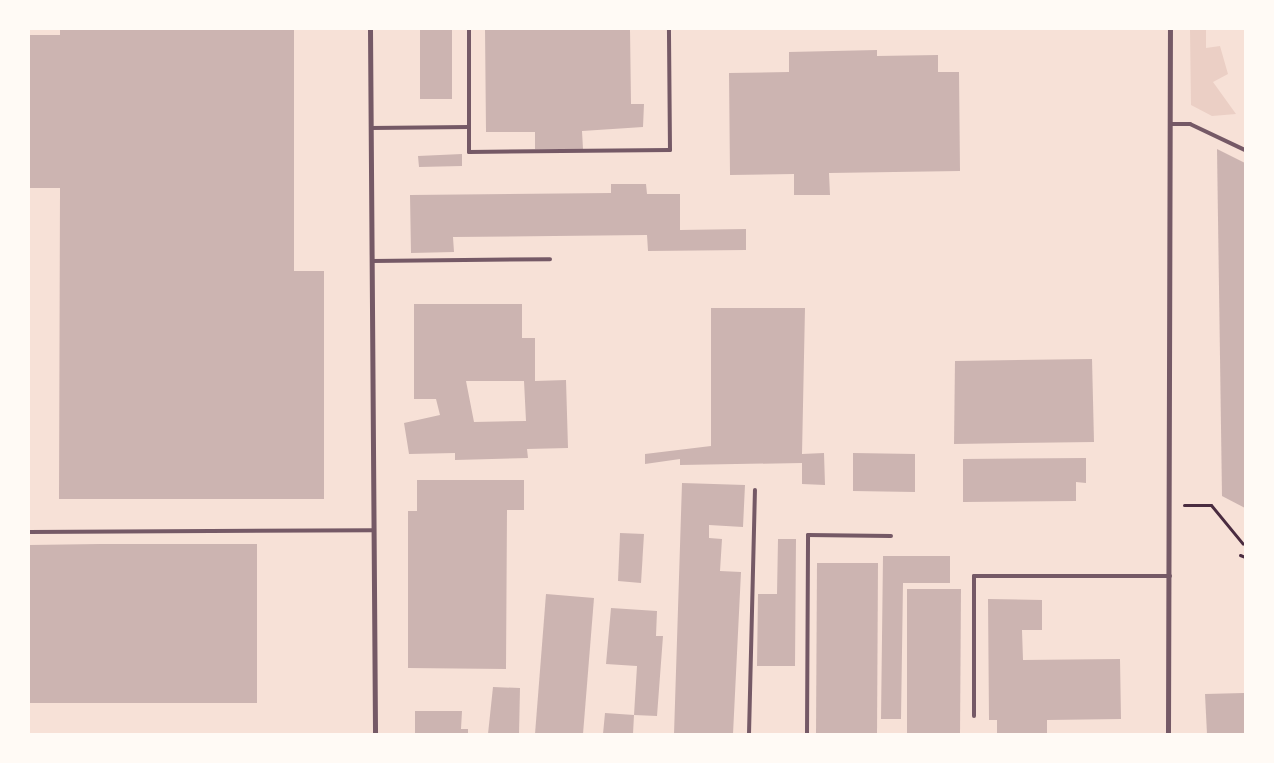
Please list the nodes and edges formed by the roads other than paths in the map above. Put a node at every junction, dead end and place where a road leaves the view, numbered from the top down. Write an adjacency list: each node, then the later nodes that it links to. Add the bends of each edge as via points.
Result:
1 (370, 29): 6 (street)
2 (469, 29): 7 (lane)
3 (669, 29): 7 (lane, via 670,150 469,152)
4 (1170, 29): 5 (street)
5 (1172, 124): 8 (lane, via 1190,124); 15 (street)
6 (371, 128): 7 (lane); 10 (street)
7 (469, 128)
8 (1245, 150)
9 (550, 259): 10 (lane)
10 (372, 261): 12 (street)
11 (755, 490): 18 (lane)
12 (374, 530): 13 (lane); 17 (street)
13 (29, 532)
14 (891, 536): 19 (lane, via 808,535)
15 (1170, 576): 16 (lane, via 974,576); 20 (street)
16 (974, 716)
17 (375, 734)
18 (749, 734)
19 (807, 734)
20 (1168, 734)

